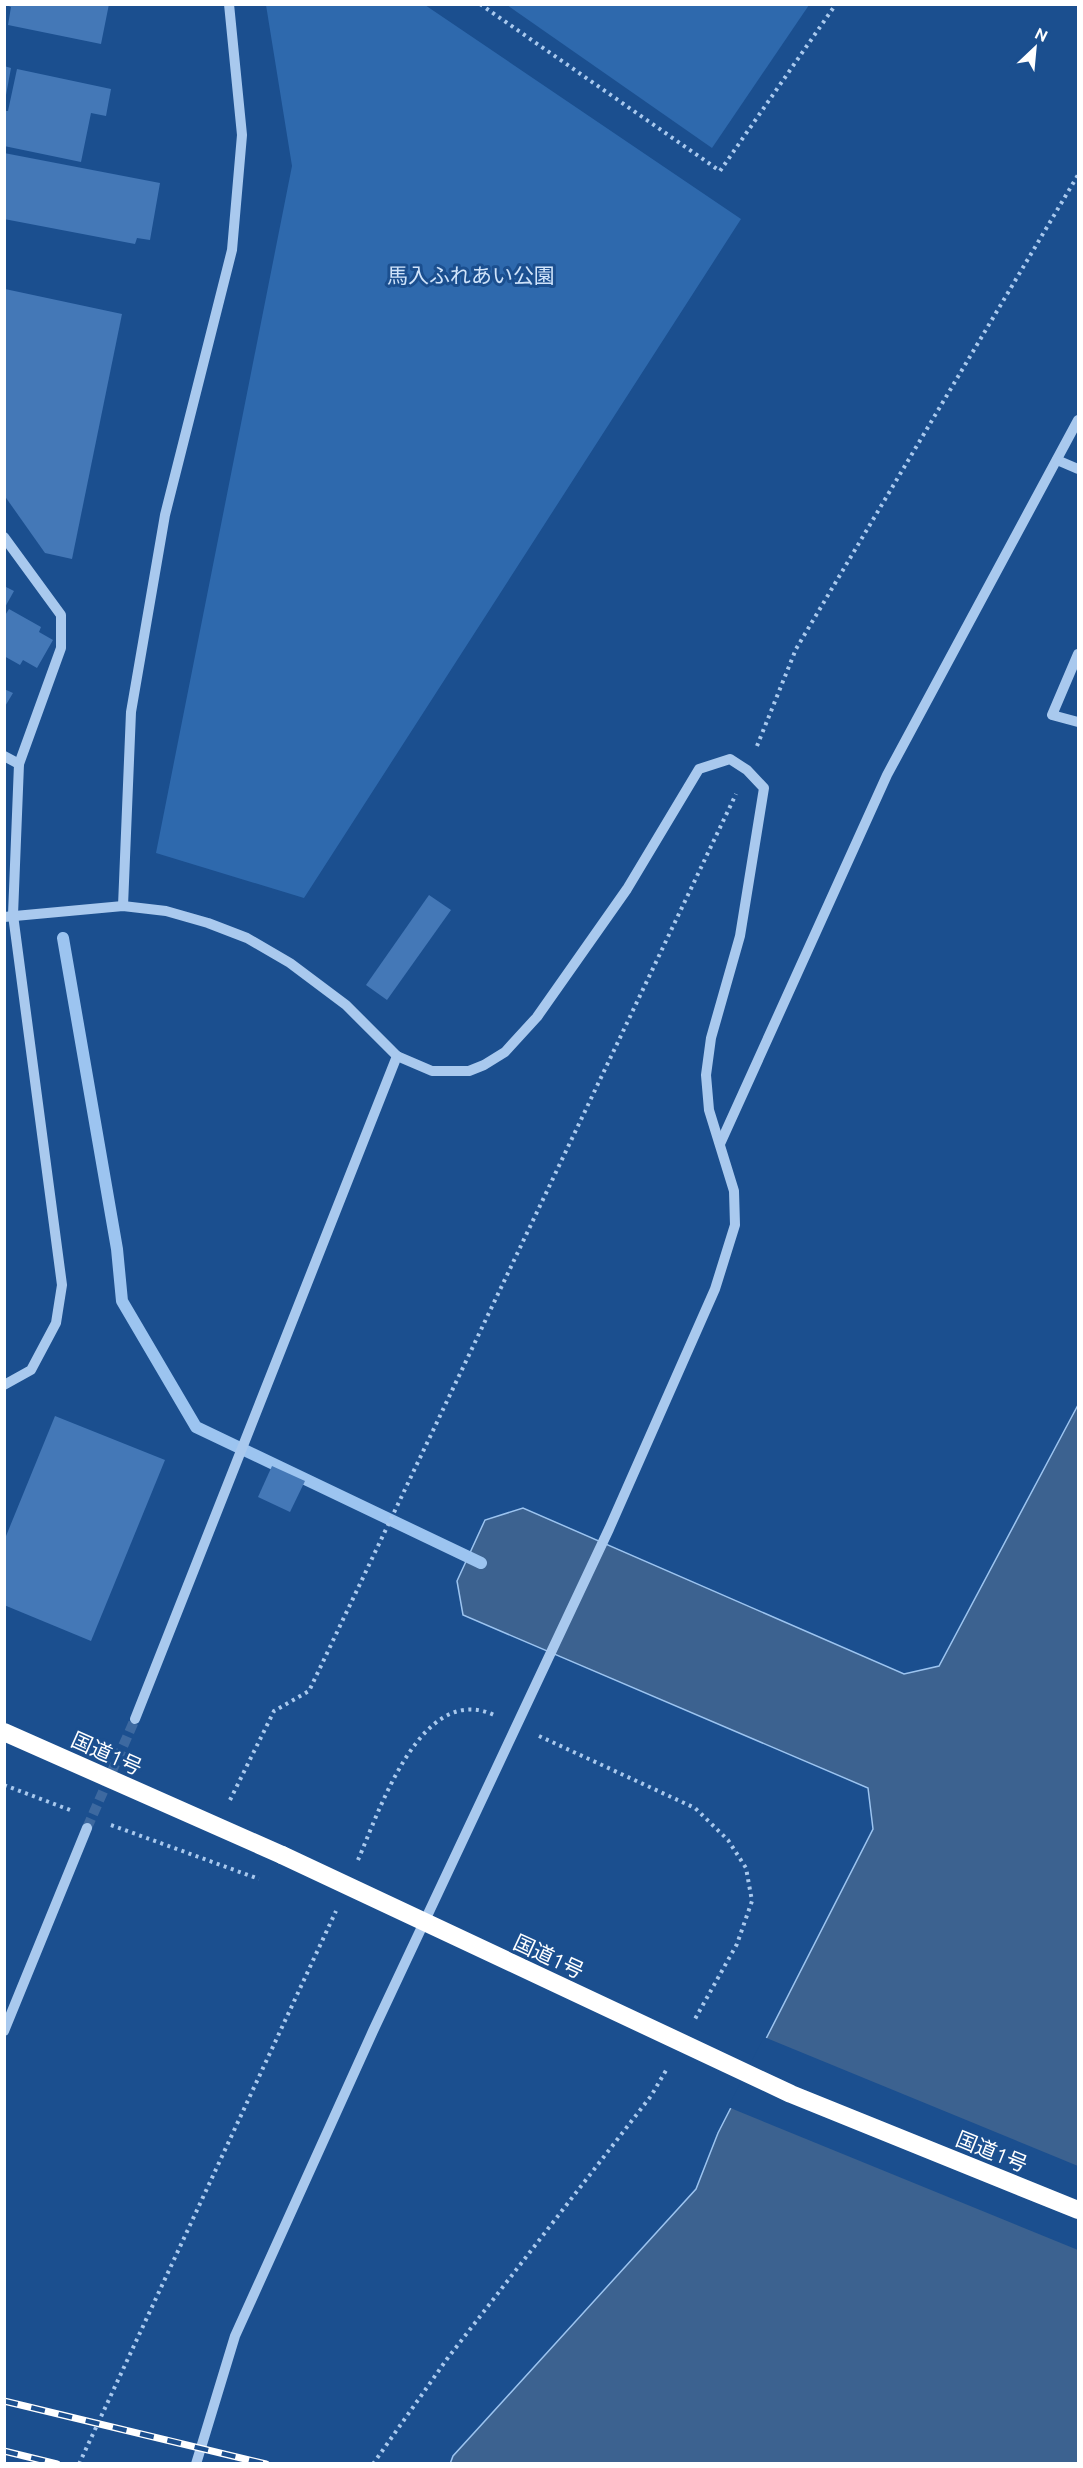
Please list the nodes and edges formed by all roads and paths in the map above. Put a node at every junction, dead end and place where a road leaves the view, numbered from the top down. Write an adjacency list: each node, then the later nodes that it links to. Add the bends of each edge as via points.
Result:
1 (229, 4): 14 (street, via 242,135 232,250 165,514 131,712)
2 (480, 4): 3 (path, via 720,171)
3 (836, 4)
4 (1078, 175): 13 (path, via 796,649)
5 (1078, 420): 6 (street)
6 (1057, 460): 7 (street); 17 (street, via 887,775)
7 (1078, 469)
8 (4, 537): 12 (street, via 61,615 61,648)
9 (1078, 654): 10 (street, via 1052,716)
10 (1078, 722)
11 (4, 756): 12 (street)
12 (19, 764): 15 (street)
13 (747, 770): 16 (street, via 730,759 699,769 627,889 574,967 505,1052 469,1071 432,1071); 17 (street, via 764,788 740,936 711,1038 706,1076 709,1110); 23 (path, via 309,1691 274,1711)
14 (123, 906): 15 (street); 16 (street, via 166,911 247,938 290,963 346,1005)
15 (9, 916): 18 (street, via 62,1285 56,1323 31,1370)
16 (397, 1056): 19 (street)
17 (720, 1144): 20 (street, via 734,1191 735,1225 715,1289)
18 (4, 1385)
19 (135, 1719)
20 (517, 1725): 27 (path, via 483,1710 451,1711 421,1737 394,1775); 30 (path, via 695,1808 728,1840 746,1868 752,1901 741,1934); 35 (street, via 235,2336)
21 (4, 1732): 33 (highway, 国道1号, bridge, via 282,1855 791,2094)
22 (4, 1785): 24 (path)
23 (227, 1805)
24 (71, 1810)
25 (105, 1823): 28 (path)
26 (87, 1828): 31 (street)
27 (354, 1870)
28 (268, 1882)
29 (341, 1901): 34 (path)
30 (691, 2025)
31 (4, 2031)
32 (668, 2066): 36 (path, via 651,2096 447,2359)
33 (1078, 2210)
34 (79, 2463)
35 (196, 2463)
36 (373, 2463)

